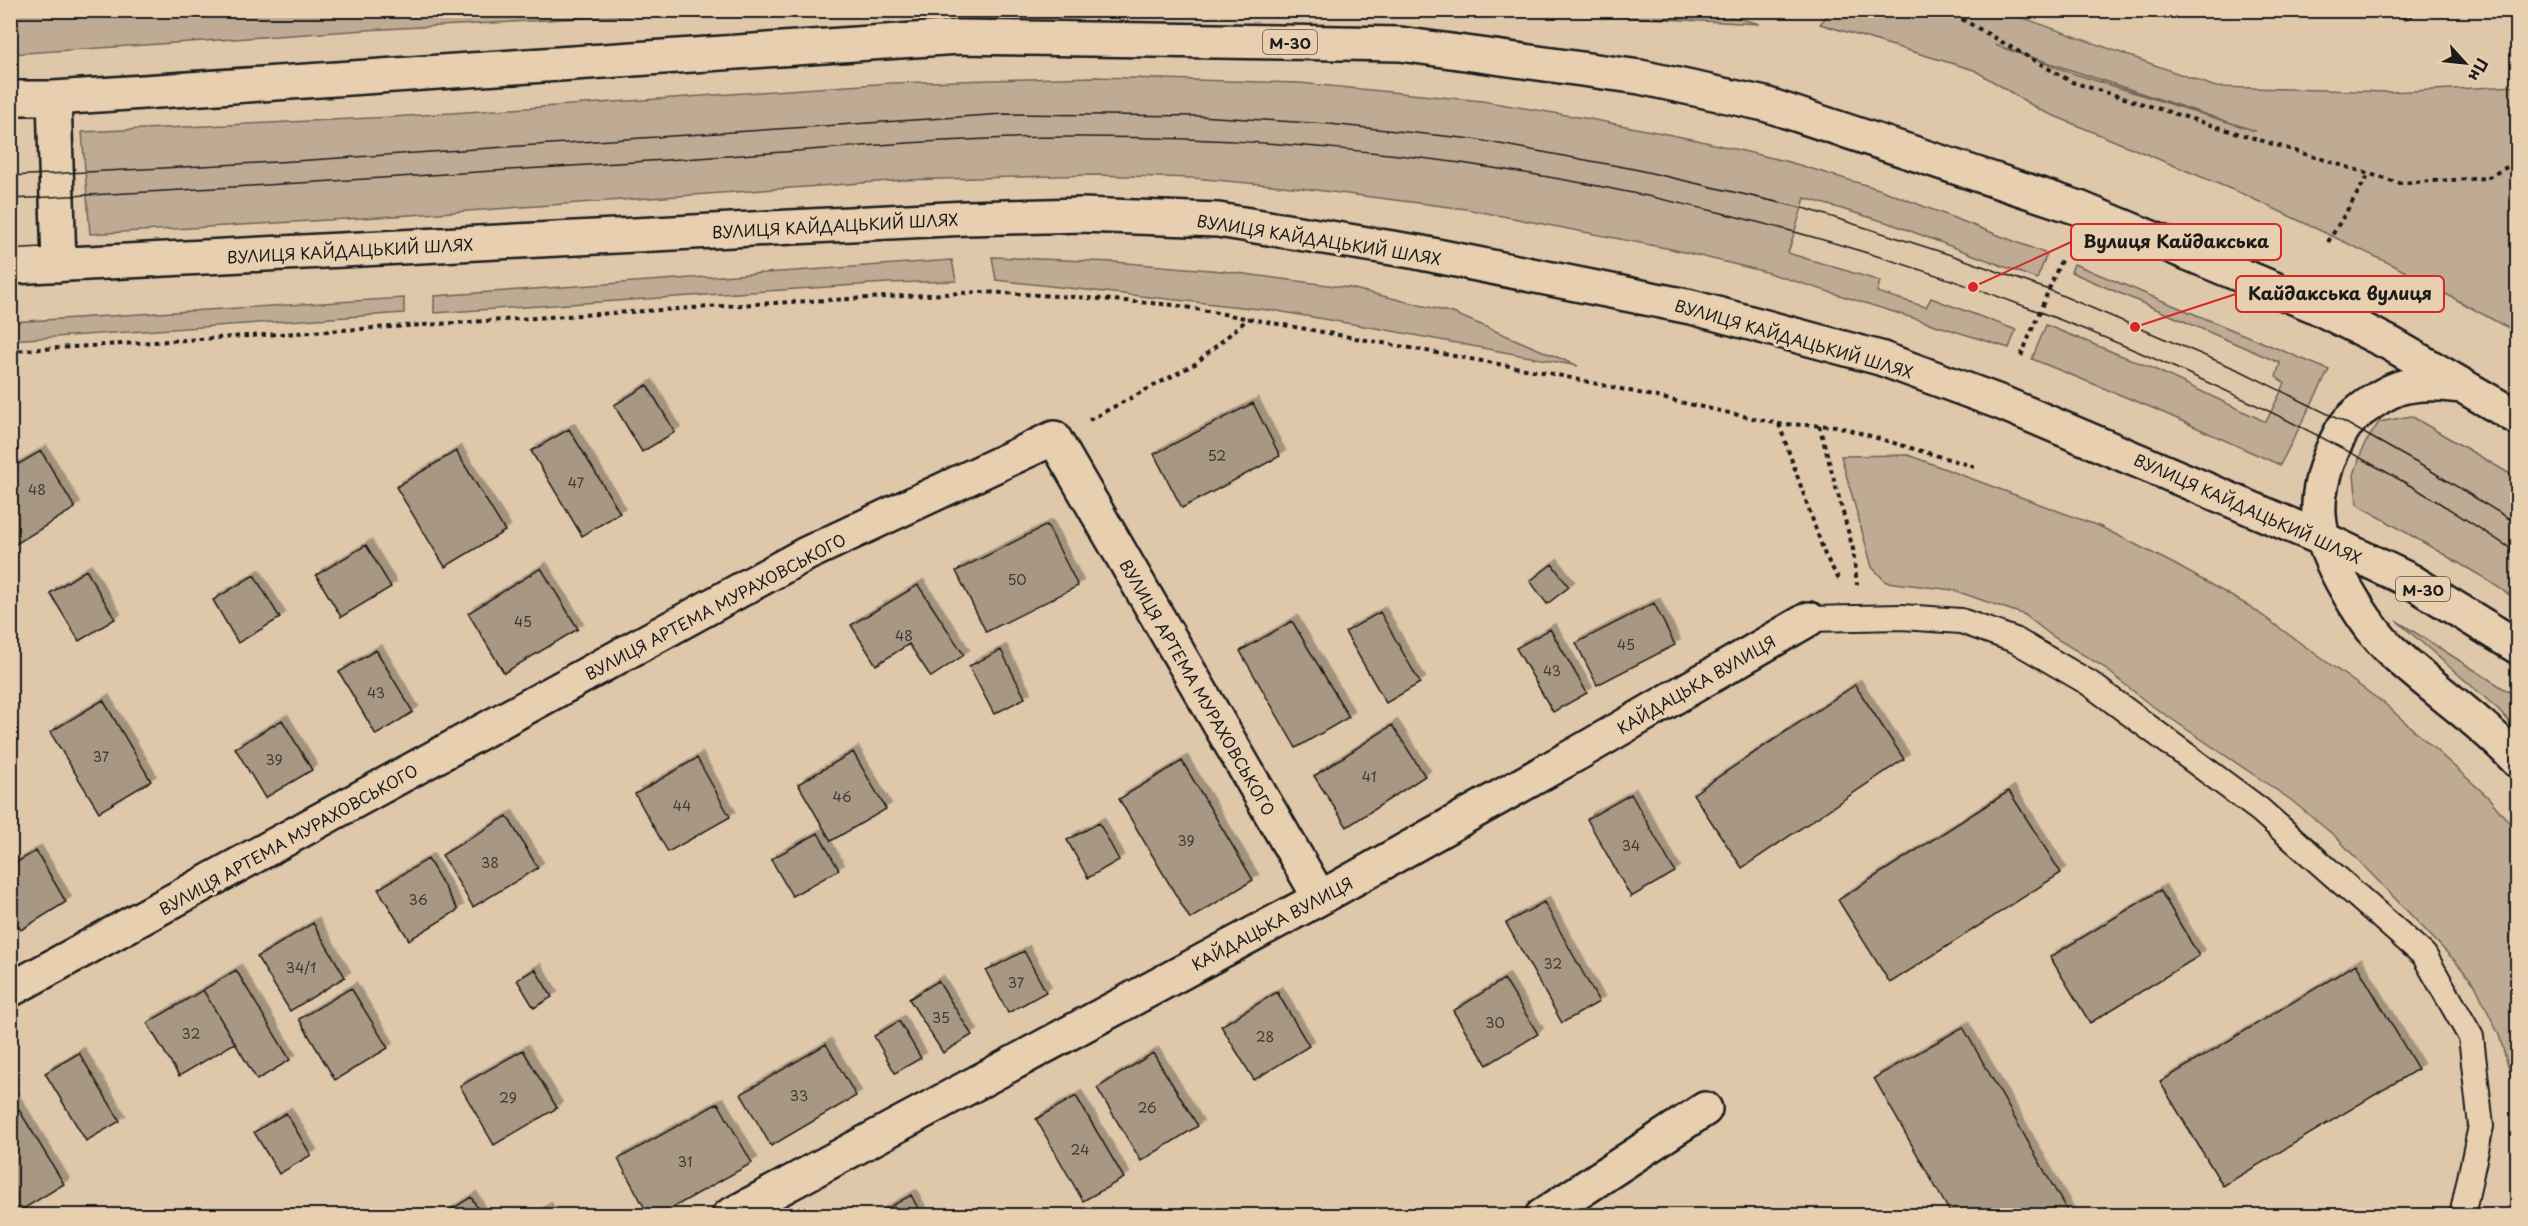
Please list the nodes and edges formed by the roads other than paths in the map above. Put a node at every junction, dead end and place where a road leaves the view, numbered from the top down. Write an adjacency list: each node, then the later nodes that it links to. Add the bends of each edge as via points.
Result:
1 (10, 98): 2 (main road, М-30)
2 (54, 98): 3 (main road); 5 (main road, М-30, via 959,37 1400,44 1640,77 1765,104 2079,208 2313,305)
3 (59, 266): 4 (main road, ВУЛИЦЯ КАЙДАЦЬКИЙ ШЛЯХ / М-30); 7 (main road, ВУЛИЦЯ КАЙДАЦЬКИЙ ШЛЯХ / М-30, via 967,218 1081,215 1218,220 1417,252 1692,307 1880,358 2002,403)
4 (10, 267)
5 (2466, 387): 6 (main road, М-30); 7 (main road, via 2434,383 2404,386 2370,403 2346,423 2325,470 2319,522)
6 (2517, 418)
7 (2323, 538): 9 (main road, ВУЛИЦЯ КАЙДАЦЬКИЙ ШЛЯХ / М-30, via 2411,581); 10 (main road, via 2352,601 2392,651 2465,711)
8 (1809, 619): 11 (main road, КАЙДАЦЬКА ВУЛИЦЯ); 16 (lane, via 1901,617 1961,621 2015,640 2089,683 2260,810 2424,955 2471,1037 2481,1126)
9 (2517, 647)
10 (2517, 761)
11 (1320, 898): 12 (main road, ВУЛИЦЯ АРТЕМА МУРАХОВСЬКОГО, via 1054,438 806,554); 14 (main road, КАЙДАЦЬКА ВУЛИЦЯ)
12 (10, 990)
13 (1705, 1109): 15 (main road)
14 (729, 1215)
15 (1542, 1215)
16 (2462, 1215)

